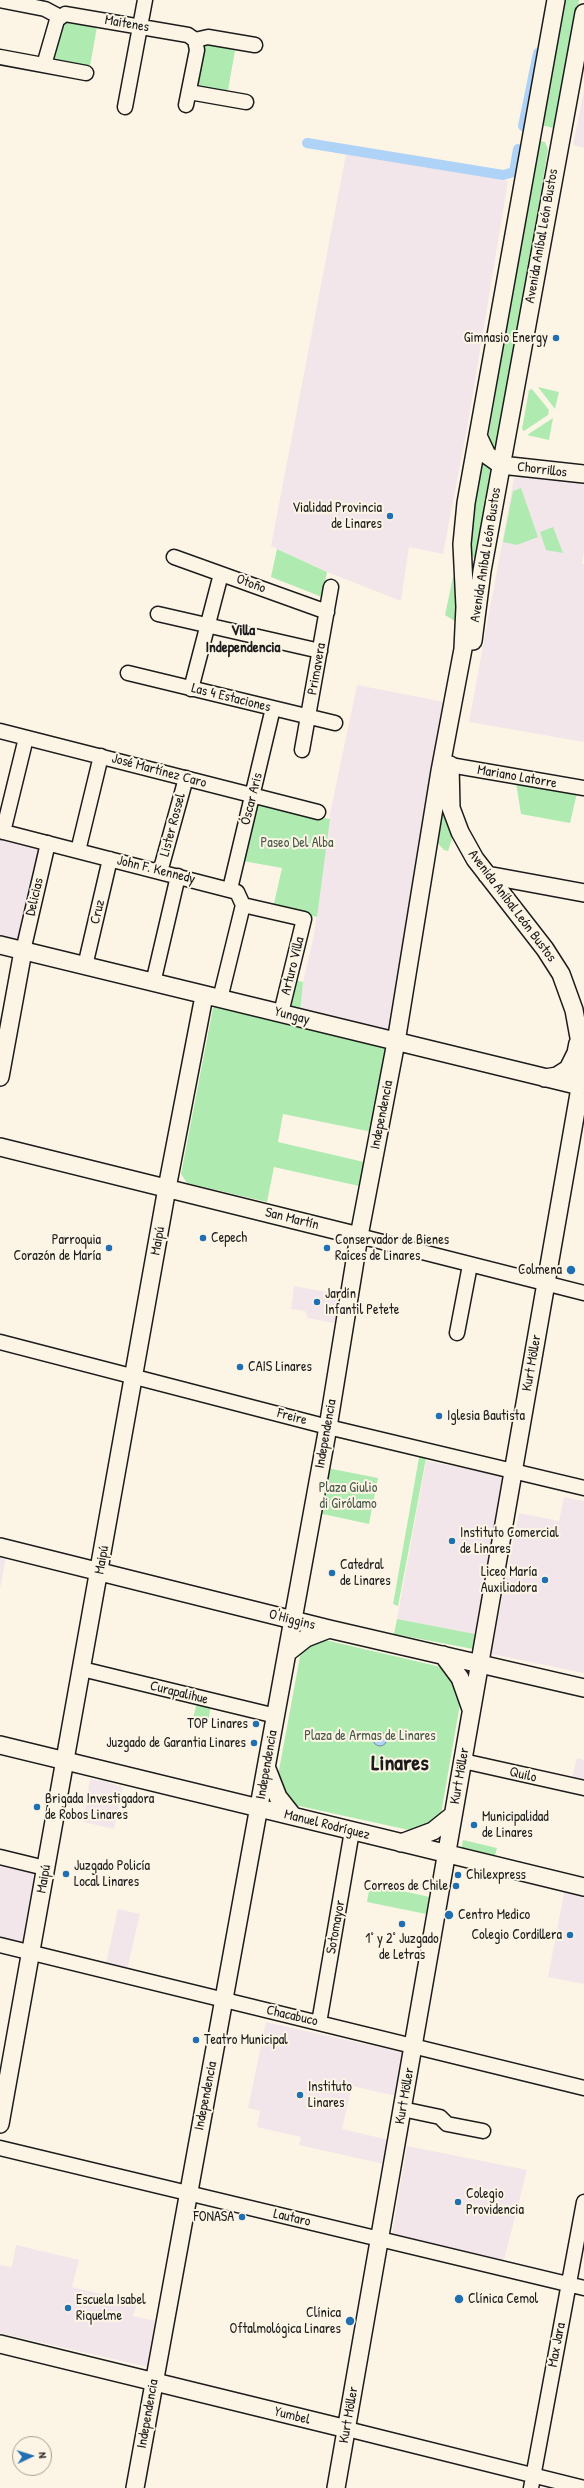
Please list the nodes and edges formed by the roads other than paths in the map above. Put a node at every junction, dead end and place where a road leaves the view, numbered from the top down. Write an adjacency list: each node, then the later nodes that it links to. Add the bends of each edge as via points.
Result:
1 (0, 0): 5 (street, Maitenes, via 45,9)
2 (145, 0): 6 (street)
3 (556, 0): 14 (main road, Avenida Aníbal León Bustos)
4 (584, 13): 15 (main road, Avenida Aníbal León Bustos)
5 (60, 17): 6 (street, Maitenes, via 69,14); 10 (street, via 54,27)
6 (140, 26): 7 (street, Maitenes, via 188,35); 13 (street)
7 (195, 40): 8 (street, Maitenes, via 208,37); 12 (street, via 197,50 188,99)
8 (255, 45)
9 (0, 57): 10 (street)
10 (44, 65): 11 (street)
11 (86, 73)
12 (246, 102)
13 (125, 107)
14 (531, 140): 15 (main road, via 539,136 548,138); 16 (main road, Avenida Aníbal León Bustos)
15 (558, 148): 17 (main road, Avenida Aníbal León Bustos)
16 (478, 436): 18 (main road, via 487,455); 22 (main road, Avenida Aníbal León Bustos, via 463,527)
17 (505, 440): 18 (main road, Avenida Aníbal León Bustos); 19 (main road, Chorrillos, via 512,450 521,456)
18 (501, 465): 20 (main road, Chorrillos); 23 (main road, Avenida Aníbal León Bustos)
19 (584, 466)
20 (584, 474)
21 (174, 557): 24 (street, Otoño)
22 (462, 561): 23 (main road, via 470,569); 59 (main road, Avenida Aníbal León Bustos, via 465,607 463,649 440,771)
23 (482, 571): 39 (main road, Avenida Aníbal León Bustos, via 474,639)
24 (220, 574): 26 (street, Otoño); 28 (street)
25 (331, 587): 26 (street, Primavera)
26 (327, 612): 29 (street, Primavera)
27 (158, 614): 28 (street)
28 (207, 624): 29 (street); 31 (street)
29 (320, 650): 33 (street, Primavera)
30 (128, 673): 31 (street, Las 4 Estaciones)
31 (192, 689): 32 (street, Las 4 Estaciones)
32 (274, 708): 33 (street, Las 4 Estaciones); 42 (street, Óscar Aris)
33 (308, 717): 34 (street, Las 4 Estaciones); 37 (street, Primavera)
34 (334, 723)
35 (0, 731): 36 (street, José Martínez Caro)
36 (26, 738): 38 (street, José Martínez Caro); 44 (street)
37 (302, 750)
38 (101, 756): 40 (street, José Martínez Caro); 46 (street)
39 (450, 765): 41 (street, Mariano Latorre); 49 (main road, Avenida Aníbal León Bustos, via 451,808 466,845)
40 (186, 778): 42 (street, José Martínez Caro); 48 (street, Lister Rossel)
41 (584, 788)
42 (252, 795): 43 (street, José Martínez Caro); 51 (street, Óscar Aris)
43 (318, 812)
44 (2, 831): 45 (street, John F. Kennedy)
45 (48, 843): 46 (street, John F. Kennedy); 55 (street, Delicias)
46 (78, 851): 47 (street, John F. Kennedy)
47 (110, 859): 48 (street, John F. Kennedy); 56 (street, Cruz)
48 (160, 872): 50 (street, John F. Kennedy)
49 (487, 875): 52 (main road); 61 (main road, Avenida Aníbal León Bustos, via 556,966 568,990)
50 (178, 876): 51 (street, John F. Kennedy); 57 (street)
51 (230, 889): 53 (street, via 239,895)
52 (584, 893)
53 (243, 905): 58 (street); 60 (street, Arturo Villa, via 304,920)
54 (0, 945): 55 (main road, Yungay)
55 (23, 951): 56 (main road, Yungay); 65 (main road)
56 (86, 966): 57 (main road, Yungay)
57 (153, 983): 58 (main road, Yungay)
58 (212, 997): 60 (main road, Yungay); 69 (main road, Maipú)
59 (401, 1010): 62 (main road, Avenida Aníbal León Bustos); 63 (main road, via 409,1033)
60 (281, 1013): 62 (main road, Yungay)
61 (579, 1029): 64 (main road, Avenida Aníbal León Bustos); 66 (main road, via 576,1053 568,1069 557,1076)
62 (396, 1042): 63 (main road, Yungay); 70 (main road, Independencia)
63 (422, 1048): 66 (main road, Yungay)
64 (584, 1065): 67 (main road, Kurt Möller)
65 (0, 1077)
66 (543, 1078): 67 (main road, Yungay)
67 (582, 1087): 72 (main road, Kurt Möller)
68 (0, 1147): 69 (main road, San Martín)
69 (167, 1188): 70 (main road, San Martín); 76 (main road, Maipú)
70 (359, 1236): 71 (street, San Martín); 77 (main road, Independencia)
71 (470, 1264): 72 (street, San Martín); 74 (street)
72 (546, 1284): 73 (street, San Martín); 78 (main road, Kurt Möller)
73 (584, 1293)
74 (457, 1333)
75 (0, 1342): 76 (street, Freire)
76 (135, 1376): 77 (street, Freire); 81 (main road, Maipú)
77 (328, 1426): 78 (street, Freire); 82 (main road, Independencia)
78 (513, 1471): 79 (street, Freire); 86 (main road, Kurt Möller)
79 (584, 1488)
80 (0, 1547): 81 (main road, O'Higgins)
81 (100, 1571): 82 (main road, O'Higgins); 87 (main road, Maipú)
82 (293, 1620): 83 (main road, O'Higgins); 84 (main road, Independencia)
83 (329, 1629): 84 (main road, via 306,1638); 85 (main road, O'Higgins)
84 (287, 1653): 90 (main road, Independencia)
85 (443, 1655): 86 (main road, O'Higgins); 89 (main road, via 460,1678)
86 (480, 1663): 88 (main road, O'Higgins); 89 (main road, Kurt Möller)
87 (82, 1669): 90 (street, Curapalihue); 92 (main road, Maipú)
88 (584, 1688)
89 (472, 1711): 93 (main road, Kurt Möller)
90 (276, 1716): 94 (main road, Independencia)
91 (0, 1744): 92 (main road, Manuel Rodríguez)
92 (65, 1760): 96 (main road, Manuel Rodríguez); 103 (main road, Maipú)
93 (463, 1761): 95 (street, Quilo); 97 (main road, Kurt Möller)
94 (267, 1769): 96 (main road, Independencia); 98 (main road, via 278,1797)
95 (584, 1788)
96 (260, 1808): 98 (main road, Manuel Rodríguez); 107 (main road, Independencia)
97 (453, 1815): 100 (main road, via 433,1831); 101 (main road, Kurt Möller)
98 (293, 1816): 99 (main road, Manuel Rodríguez)
99 (352, 1831): 100 (main road, Manuel Rodríguez); 108 (street, Sotomayor)
100 (401, 1843): 101 (main road, Manuel Rodríguez)
101 (447, 1854): 104 (main road, Manuel Rodríguez); 109 (main road, Kurt Möller)
102 (0, 1857): 103 (street)
103 (46, 1868): 106 (main road, Maipú)
104 (584, 1887)
105 (0, 1945): 106 (street, Chacabuco)
106 (30, 1952): 107 (street, Chacabuco); 112 (main road, Maipú)
107 (224, 2000): 108 (street, Chacabuco); 115 (main road, Independencia)
108 (319, 2023): 109 (street, Chacabuco)
109 (413, 2046): 110 (street, Chacabuco); 111 (main road, Kurt Möller)
110 (584, 2088)
111 (402, 2109): 113 (street, via 440,2117 447,2124); 117 (main road, Kurt Möller)
112 (0, 2124)
113 (483, 2131)
114 (0, 2148): 115 (street, Lautaro)
115 (188, 2193): 117 (street, Lautaro); 121 (main road, Independencia)
116 (584, 2202): 118 (street, Max Jara)
117 (380, 2238): 118 (street, Lautaro); 122 (main road, Kurt Möller)
118 (569, 2285): 119 (street, Lautaro); 123 (street, Max Jara)
119 (584, 2288)
120 (0, 2344): 121 (main road, Yumbel)
121 (154, 2382): 122 (main road, Yumbel); 124 (main road, Independencia)
122 (347, 2429): 123 (street, Yumbel); 125 (main road, Kurt Möller)
123 (532, 2482): 126 (street, Yumbel)
124 (135, 2488)
125 (336, 2488)
126 (584, 2488)

